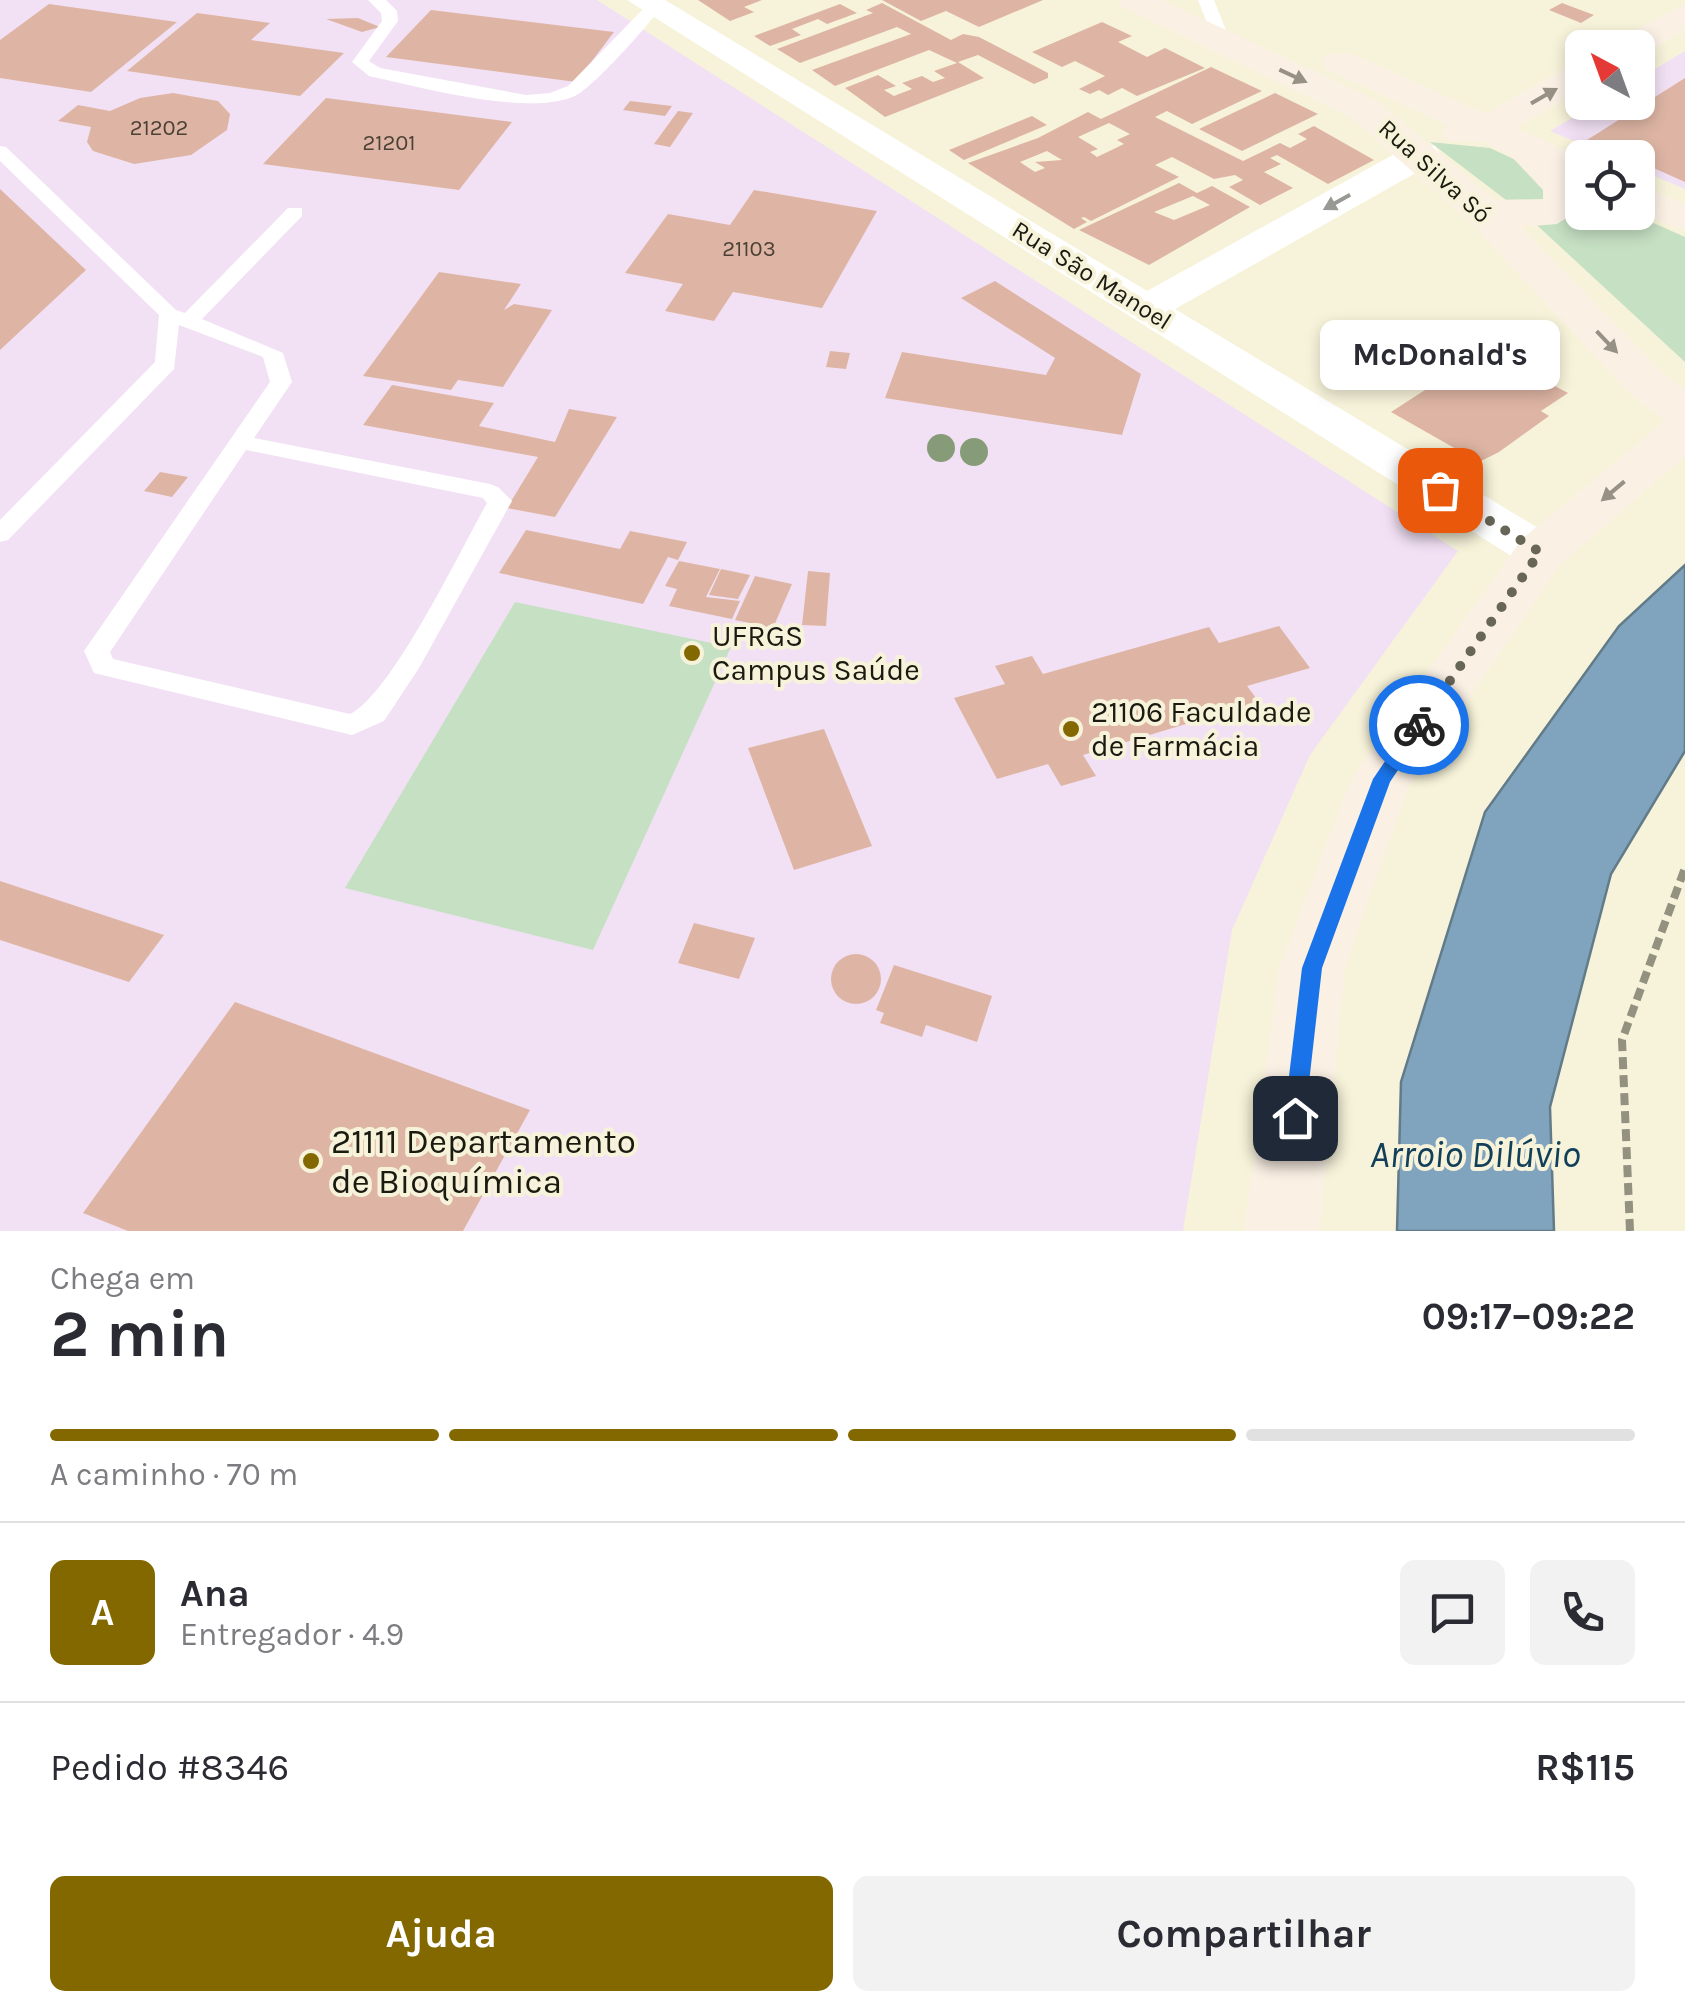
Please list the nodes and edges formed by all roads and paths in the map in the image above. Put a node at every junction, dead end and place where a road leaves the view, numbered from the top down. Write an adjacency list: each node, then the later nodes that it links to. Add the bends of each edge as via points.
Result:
1 (376, 0): 4 (lane, via 390,11 390,21 360,62 375,72 526,100 574,90)
2 (1134, 0): 7 (main road, Rua Silva Só)
3 (1206, 0): 7 (lane); 10 (main road, Rua Silva Só)
4 (651, 3): 19 (street, Rua São Manoel)
5 (1685, 15): 6 (main road)
6 (1655, 33)
7 (1222, 42): 9 (main road, Rua Silva Só, one-way to 9)
8 (1565, 84): 10 (main road, one-way to 8)
9 (1364, 109): 10 (main road, via 1436,131); 13 (main road, Rua Silva Só)
10 (1486, 130): 11 (main road, Rua Silva Só)
11 (1524, 147): 14 (main road, Rua Silva Só); 17 (main road, via 1563,188 1564,205 1542,216)
12 (0, 151): 20 (lane)
13 (1422, 154): 17 (main road, Rua Silva Só); 19 (street, one-way to 19)
14 (1565, 165)
15 (1655, 205): 18 (main road)
16 (295, 212): 20 (lane)
17 (1484, 212): 21 (main road, Rua Silva Só, one-way to 21, via 1648,384)
18 (1685, 218)
19 (1148, 308): 25 (street, Rua São Manoel)
20 (179, 317): 23 (lane, via 272,353 281,382); 24 (lane, via 166,364)
21 (1685, 413)
22 (1685, 430): 25 (main road, one-way to 25)
23 (240, 442): 23 (lane, via 96,651 103,666 352,726 375,714 410,661 500,501 490,492)
24 (0, 534)
25 (1540, 552): 27 (main road, via 1382,779 1312,968)
26 (1685, 868): 28 (path, via 1622,1040)
27 (1282, 1231)
28 (1630, 1231)

